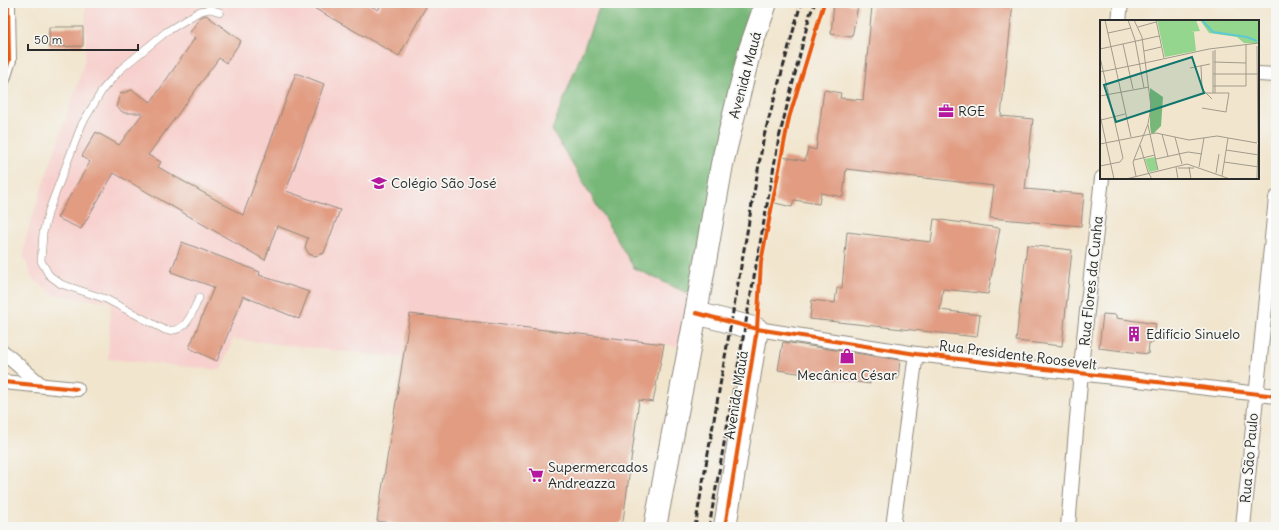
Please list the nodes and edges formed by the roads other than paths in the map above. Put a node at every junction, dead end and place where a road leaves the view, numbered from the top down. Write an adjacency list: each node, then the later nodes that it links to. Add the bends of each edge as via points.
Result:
1 (766, 3): 12 (main road, Avenida Mauá, via 750,49 722,164)
2 (1121, 3): 5 (street)
3 (5, 5): 8 (street, via 9,60)
4 (220, 12): 11 (lane, via 210,9 200,11 184,20 143,49 102,89 82,124 49,210 41,248 41,261 49,275 61,284 110,301 165,330 173,332 181,329)
5 (1119, 20)
6 (1259, 74): 7 (street)
7 (1276, 75)
8 (3, 79)
9 (1102, 179): 16 (street, Rua Flores da Cunha)
10 (1276, 198): 20 (street, Rua São Paulo)
11 (199, 298)
12 (696, 313): 13 (main road); 22 (main road, Avenida Mauá)
13 (758, 329): 15 (street, Rua Presidente Roosevelt); 23 (main road, Avenida Mauá)
14 (3, 352): 18 (street)
15 (916, 354): 16 (street, Rua Presidente Roosevelt); 24 (street)
16 (1081, 374): 20 (street, Rua Presidente Roosevelt); 25 (street, Rua Flores da Cunha)
17 (3, 382): 18 (street)
18 (41, 385): 19 (street)
19 (77, 389)
20 (1255, 394): 21 (street, Rua Presidente Roosevelt); 26 (street, Rua São Paulo)
21 (1276, 396)
22 (655, 527)
23 (725, 527)
24 (893, 527)
25 (1068, 527)
26 (1243, 527)

